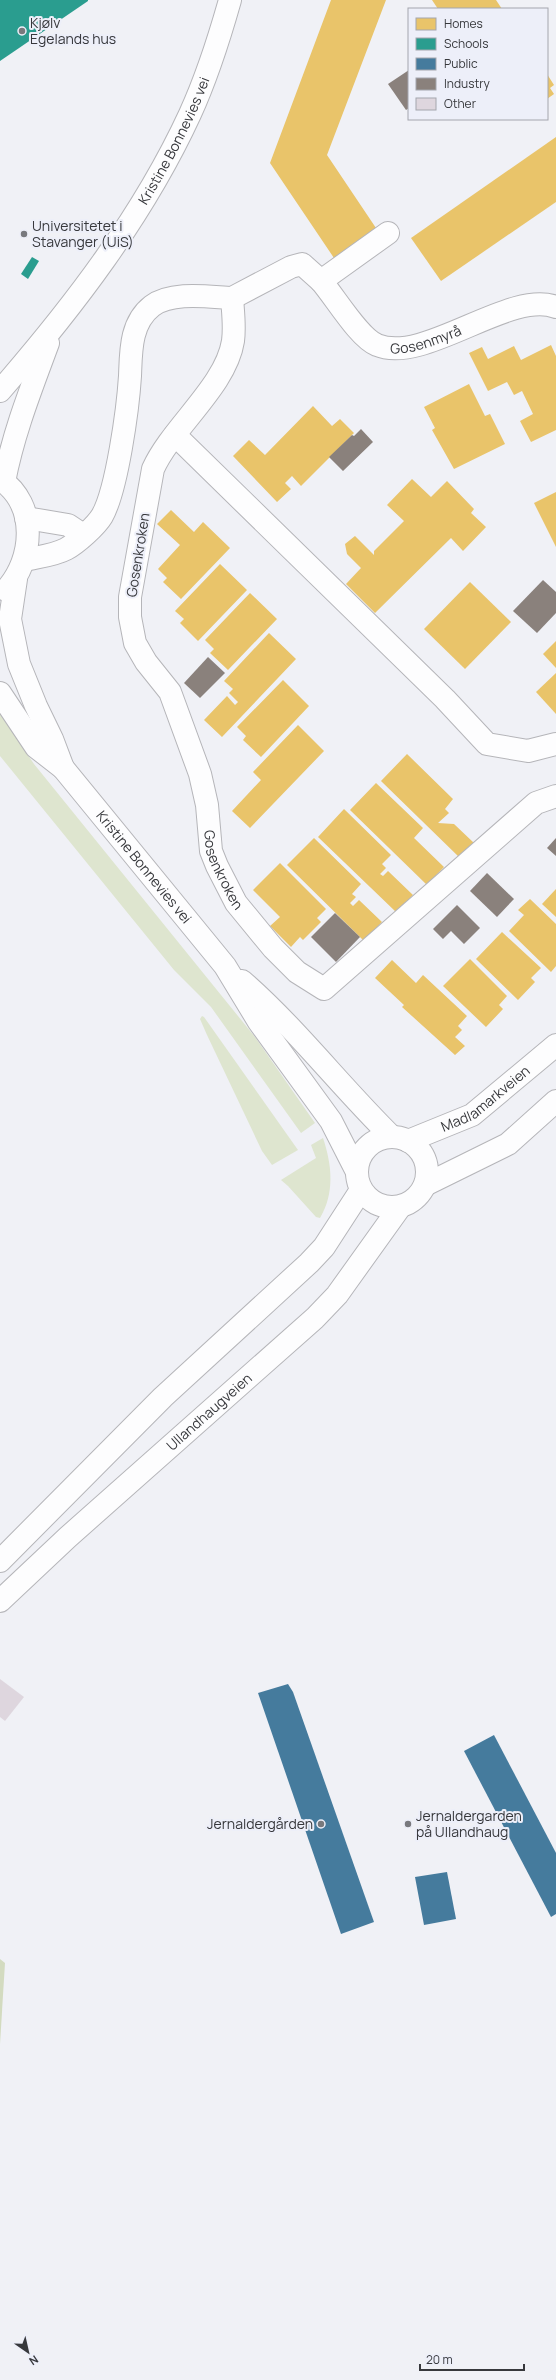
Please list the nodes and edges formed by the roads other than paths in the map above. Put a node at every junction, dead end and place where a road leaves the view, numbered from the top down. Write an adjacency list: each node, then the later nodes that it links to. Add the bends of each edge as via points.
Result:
1 (230, 0): 6 (main road, Kristine Bonnevies vei, via 207,75 190,115 128,224)
2 (388, 233): 3 (main road)
3 (321, 281): 4 (main road, Gosenmyrå, via 302,264 291,267); 5 (main road, Gosenmyrå, via 362,334 377,345 393,348 415,347 514,309 550,304)
4 (232, 298): 8 (main road, Gosenkroken, via 233,341 221,373); 11 (main road, via 171,299 152,306 139,322 132,340 129,397 114,479 102,516)
5 (556, 307)
6 (54, 329): 7 (main road, Kristine Bonnevies vei); 9 (main road, Kristine Bonnevies vei, via 24,405)
7 (0, 391)
8 (175, 435): 15 (main road, via 445,699 487,744 528,751); 17 (main road, Gosenkroken, via 161,452 153,469 130,597 130,617 135,643 146,662 170,692 190,742 207,805 211,850 219,871 236,903 273,948 297,972 319,988 324,989 332,984 420,903 536,803)
9 (2, 480): 10 (main road, Kristine Bonnevies vei, via 18,498)
10 (26, 518): 11 (main road, via 68,525); 12 (main road, Kristine Bonnevies vei, via 29,539)
11 (83, 535): 12 (main road, via 66,548)
12 (21, 570): 13 (main road); 16 (main road, Kristine Bonnevies vei, via 10,619 19,664 52,738)
13 (0, 596)
14 (0, 693): 16 (main road, Kristine Bonnevies vei, via 36,746)
15 (556, 744)
16 (62, 768): 18 (main road, Kristine Bonnevies vei)
17 (556, 796)
18 (225, 966): 21 (main road, Kristine Bonnevies vei, via 277,1012 357,1102); 22 (main road, Kristine Bonnevies vei, via 259,1022 331,1121)
19 (556, 1045): 21 (main road, Madlamarkveien, via 472,1115)
20 (556, 1101): 23 (main road, via 508,1144)
21 (400, 1139): 22 (main road, via 381,1138 372,1143 359,1160); 23 (main road, via 417,1147 427,1165)
22 (359, 1180): 24 (main road, via 368,1199 378,1205); 25 (main road, via 324,1247 309,1263 163,1397)
23 (425, 1185): 24 (main road, via 411,1203)
24 (400, 1207): 26 (main road, Ullandhaugveien, via 337,1295 315,1318 68,1537)
25 (0, 1561)
26 (0, 1601)

